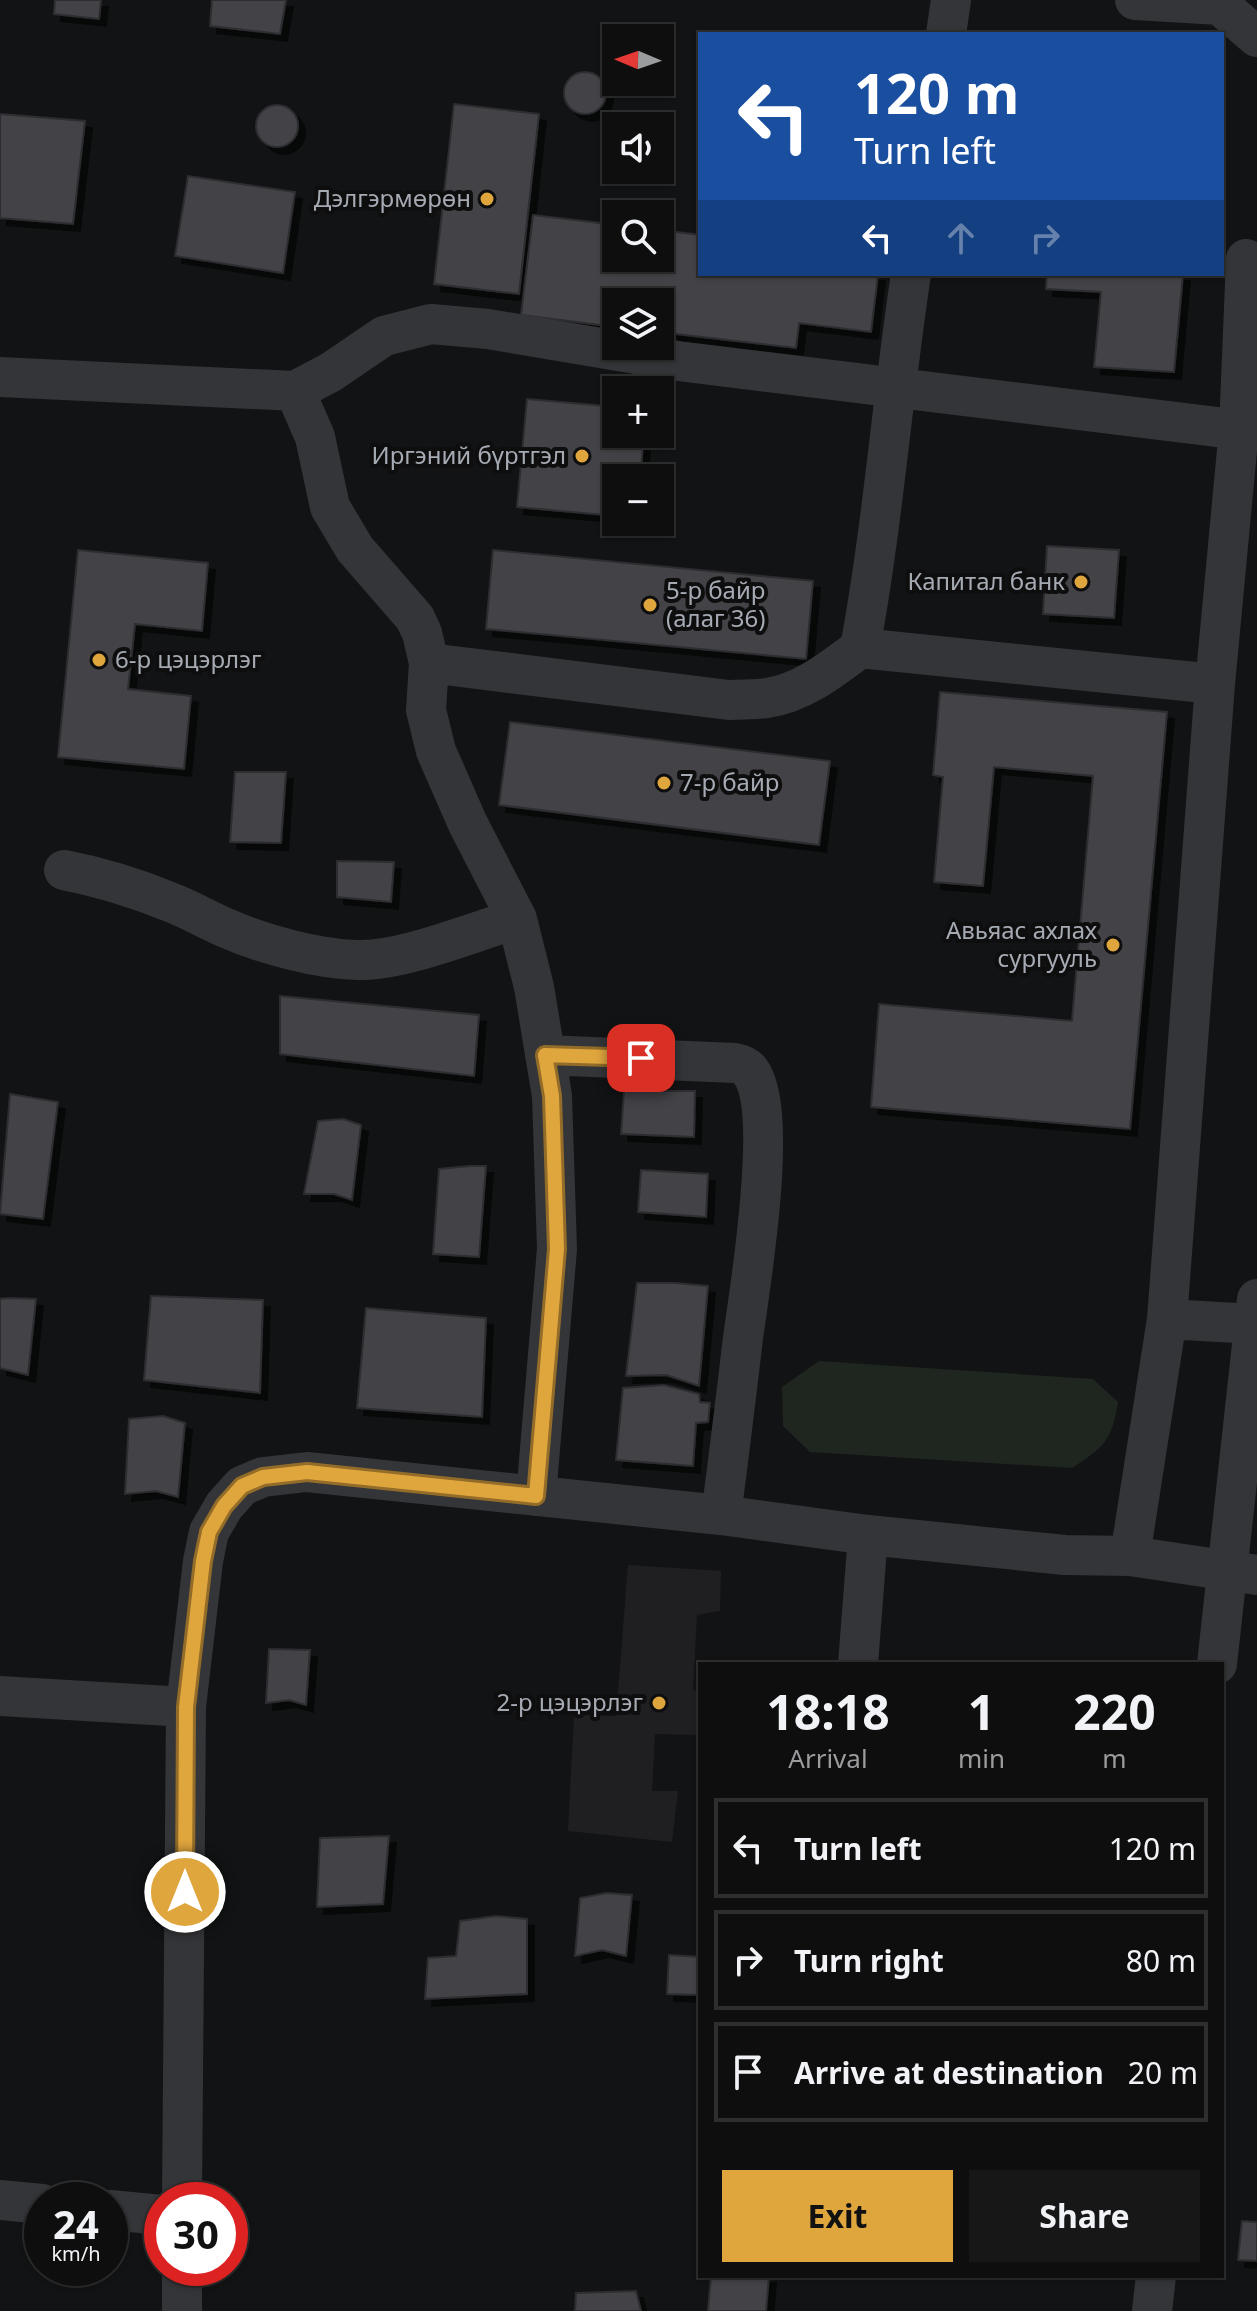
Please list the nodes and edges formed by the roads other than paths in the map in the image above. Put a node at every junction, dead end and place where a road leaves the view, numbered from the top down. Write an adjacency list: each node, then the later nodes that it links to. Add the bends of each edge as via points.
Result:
1 (951, 0): 3 (street)
2 (1135, 0): 4 (street, via 1220,5)
3 (946, 32)
4 (1257, 37)
5 (1246, 259): 10 (street)
6 (911, 276): 8 (street)
7 (0, 377): 9 (street)
8 (894, 387): 9 (street, via 431,324 384,336); 10 (street); 11 (street)
9 (295, 391): 12 (street, via 315,437 330,507 355,549 415,618)
10 (1248, 430): 13 (street)
11 (860, 648): 12 (street, via 801,688 742,699); 13 (street)
12 (429, 663): 15 (street, via 426,710 436,751)
13 (1215, 684): 18 (street)
14 (64, 870): 15 (street, via 170,902 263,941 358,961 408,953)
15 (517, 919): 16 (street)
16 (545, 1055): 19 (street, via 552,1096 557,1249); 20 (street, via 735,1063 750,1071 757,1086 761,1195)
17 (1256, 1312): 18 (street); 23 (street)
18 (1167, 1319): 22 (street)
19 (536, 1496): 20 (street); 27 (street, via 307,1472 263,1477 242,1486 209,1532)
20 (721, 1515): 21 (street)
21 (868, 1535): 22 (street, via 1065,1555); 24 (street)
22 (1130, 1556): 23 (street)
23 (1242, 1572): 25 (street)
24 (858, 1662)
25 (1218, 1662)
26 (0, 1696): 27 (street)
27 (186, 1707): 28 (street)
28 (182, 2182)
29 (0, 2200): 30 (street)
30 (24, 2202)
31 (1156, 2278): 34 (street)
32 (182, 2286): 33 (street)
33 (182, 2311)
34 (1152, 2311)

